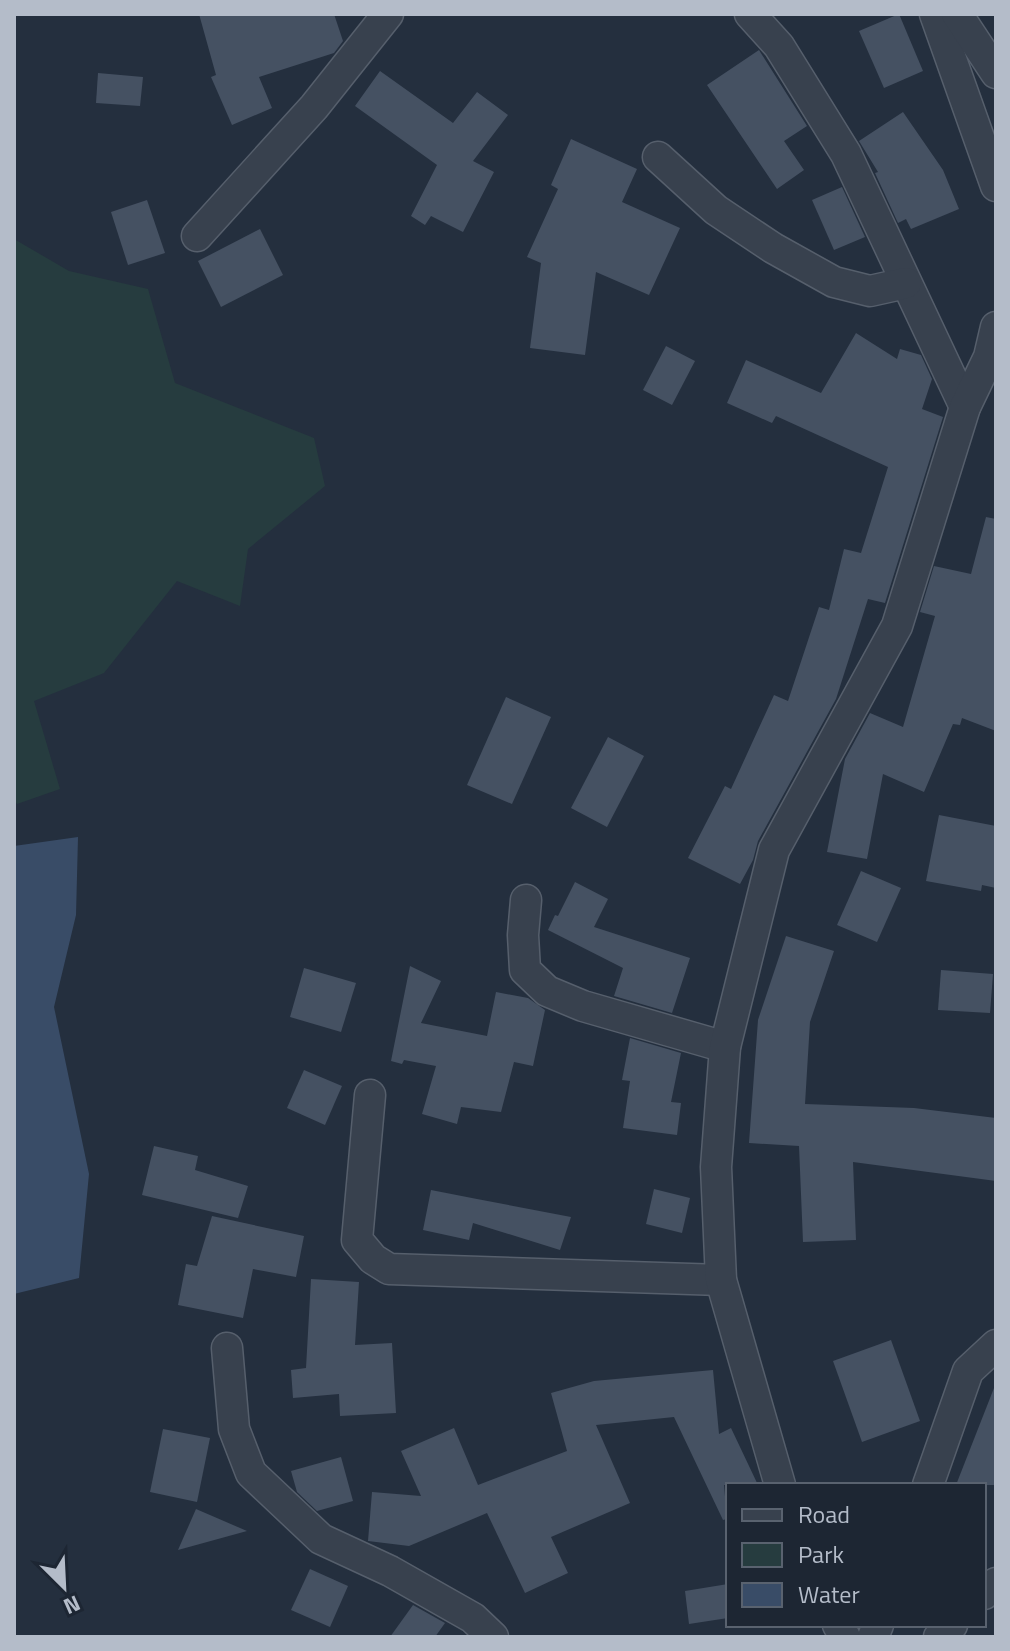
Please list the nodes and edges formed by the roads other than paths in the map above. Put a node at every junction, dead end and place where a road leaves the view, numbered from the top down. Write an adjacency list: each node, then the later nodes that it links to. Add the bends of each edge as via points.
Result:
1 (388, 14): 8 (street, via 314,107)
2 (750, 14): 9 (street, via 779,46 846,154)
3 (935, 14): 7 (street)
4 (957, 14): 5 (street)
5 (996, 73)
6 (658, 157): 9 (street, via 716,210 834,282 870,291)
7 (996, 186)
8 (197, 236)
9 (906, 283): 11 (street)
10 (996, 327): 11 (street, via 989,357)
11 (965, 407): 13 (street, via 897,626 774,850)
12 (526, 900): 13 (street, via 525,970 547,991)
13 (725, 1047): 15 (street, via 716,1167)
14 (370, 1095): 15 (street, via 357,1240 389,1269)
15 (721, 1280): 18 (street)
16 (996, 1345): 19 (street, via 968,1371)
17 (227, 1348): 20 (street, via 234,1429 251,1473 321,1539 473,1618)
18 (779, 1483)
19 (929, 1483)
20 (493, 1637)

